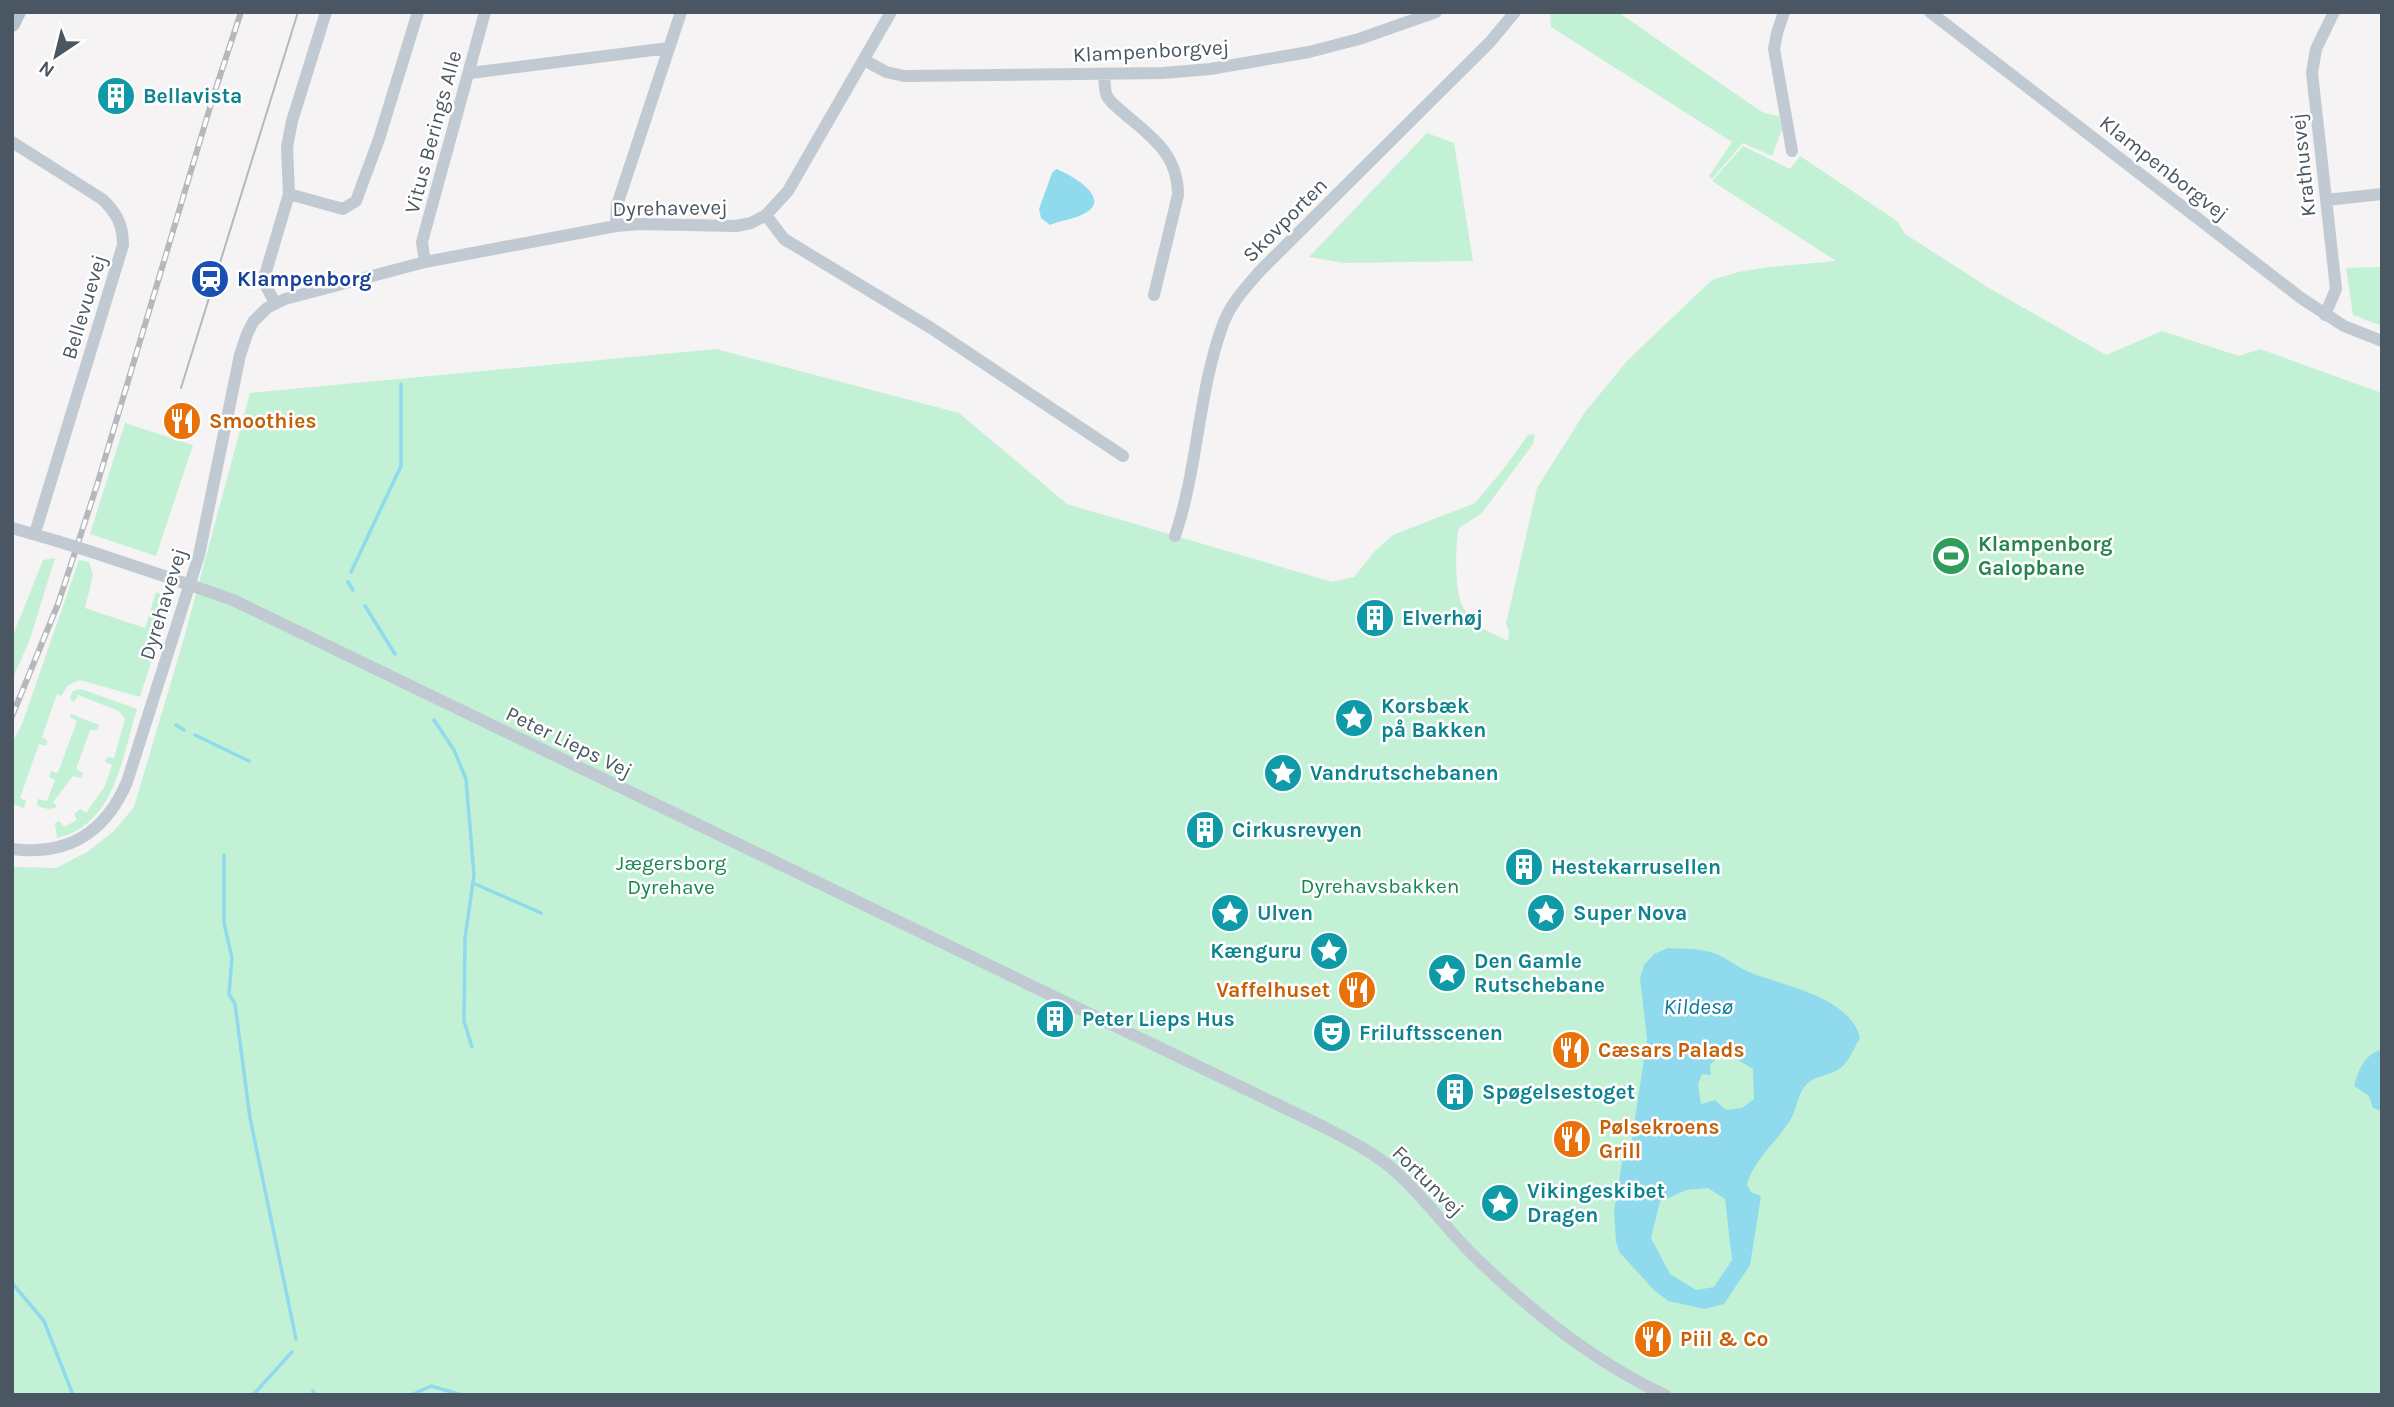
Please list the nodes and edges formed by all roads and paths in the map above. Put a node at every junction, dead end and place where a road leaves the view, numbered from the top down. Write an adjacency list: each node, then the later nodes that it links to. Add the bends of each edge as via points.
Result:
1 (18, 12): 12 (main road)
2 (326, 12): 19 (street, via 292,121 287,147)
3 (418, 12): 19 (street, via 356,201 343,209)
4 (485, 12): 15 (street, Vitus Berings Alle)
5 (681, 12): 13 (street)
6 (891, 12): 14 (street)
7 (1436, 12): 16 (street, Klampenborgvej, via 1359,39 1260,62)
8 (1515, 12): 32 (street, Skovporten, via 1236,300 1222,325)
9 (1784, 12): 18 (street, via 1774,50)
10 (1930, 12): 27 (street, Klampenborgvej)
11 (2334, 12): 21 (street, Krathusvej, via 2316,49 2312,73)
12 (12, 24)
13 (669, 48): 15 (street); 23 (street, via 617,205)
14 (864, 60): 16 (street, Klampenborgvej, via 904,76); 22 (street, via 788,191)
15 (470, 73): 24 (street, Vitus Berings Alle, via 422,243)
16 (1104, 74): 25 (street, via 1106,94 1165,151 1178,179)
17 (12, 142): 31 (street, Bellevuevej, via 102,199 120,220 123,235)
18 (1792, 151)
19 (289, 194): 26 (street, via 265,275)
20 (2382, 194): 21 (street)
21 (2326, 200): 27 (street, Krathusvej, via 2336,289)
22 (766, 215): 23 (street, Dyrehavevej, via 736,226); 29 (street, via 784,239 932,328)
23 (616, 226): 24 (street, Dyrehavevej)
24 (425, 261): 26 (street, Dyrehavevej)
25 (1154, 295)
26 (275, 303): 33 (street, Dyrehavevej, via 253,323 244,342 199,555 119,802 108,817 73,843 53,849)
27 (2325, 316): 28 (street, Klampenborgvej)
28 (2382, 341)
29 (1123, 456)
30 (12, 528): 31 (street, Peter Lieps Vej)
31 (35, 533): 34 (street, Peter Lieps Vej, bridge, via 233,600)
32 (1175, 536)
33 (12, 849)
34 (1098, 1018): 35 (street, Fortunvej, via 1324,1127 1384,1163 1475,1257 1555,1327 1602,1362)
35 (1665, 1395)

